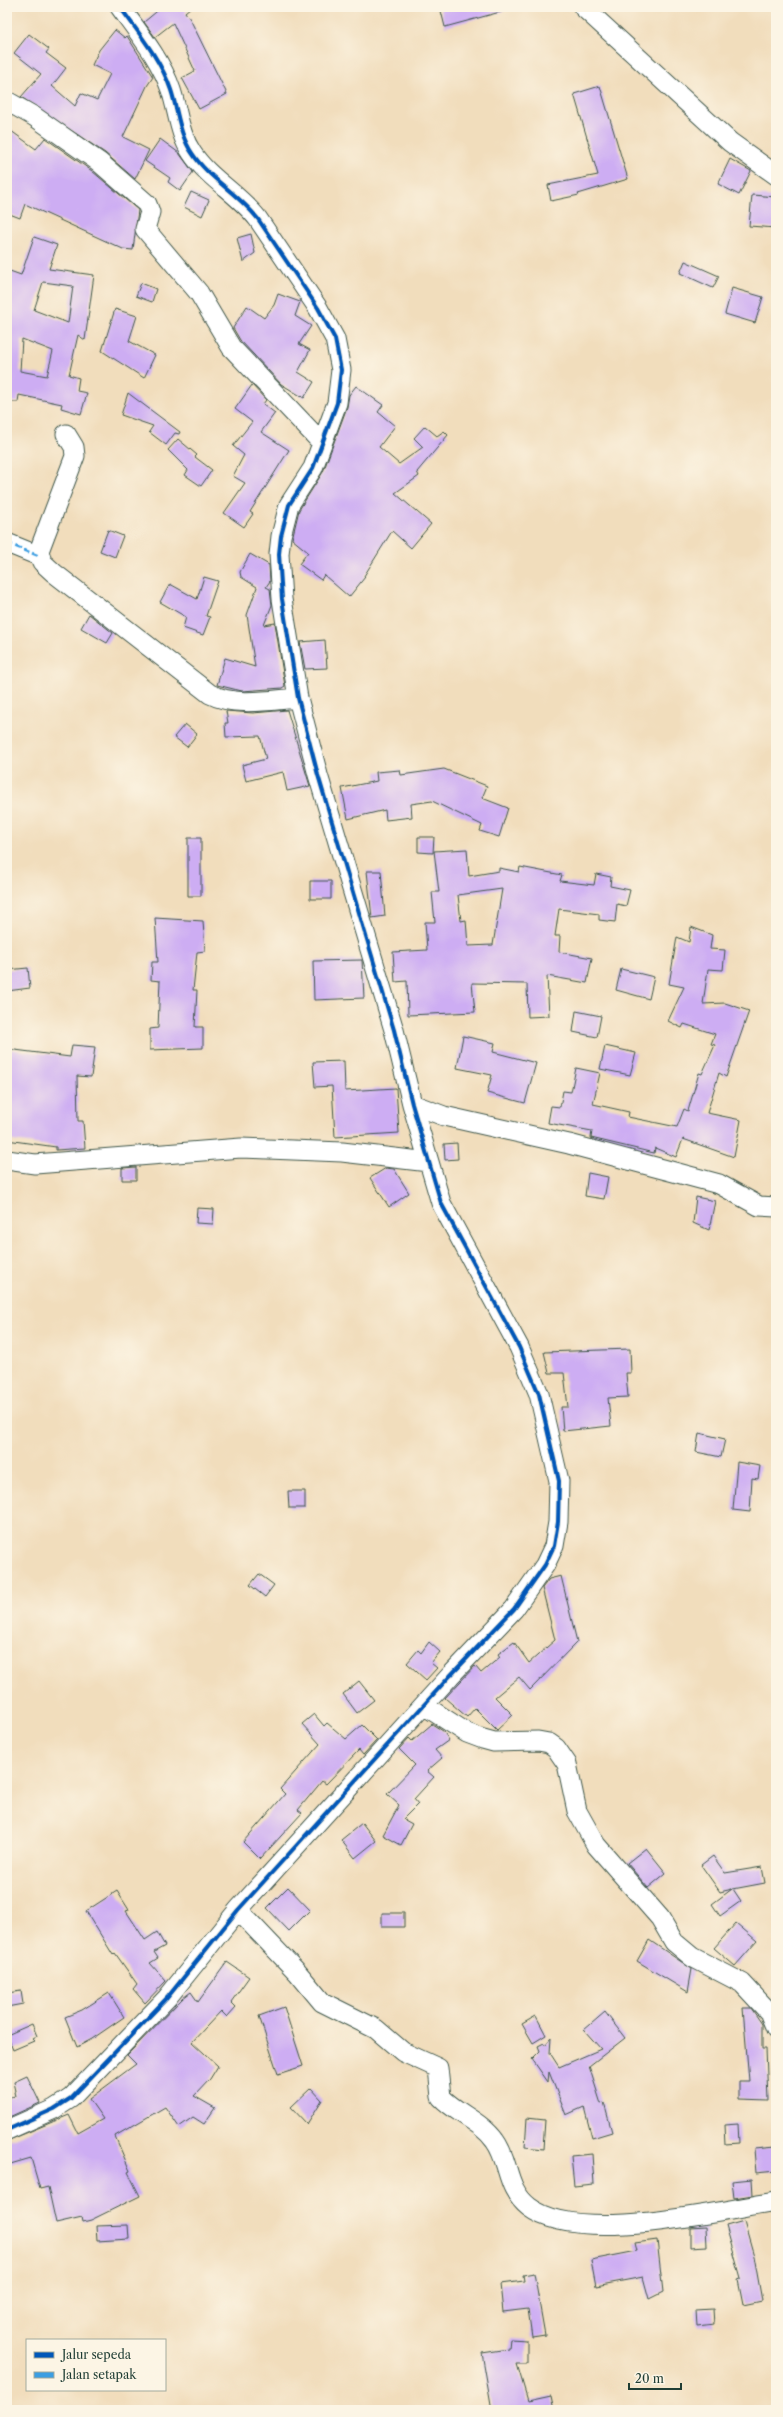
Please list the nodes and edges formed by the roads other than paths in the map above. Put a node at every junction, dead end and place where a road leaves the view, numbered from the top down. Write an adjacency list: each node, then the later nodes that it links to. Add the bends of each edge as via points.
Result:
1 (120, 7): 6 (street, via 162,70 171,89 185,140 192,153 250,209 318,308 335,339 340,354 341,385 337,403)
2 (583, 7): 4 (street, via 730,142)
3 (7, 101): 6 (street, via 35,117 99,162 148,206 150,215 145,229 199,294 231,347)
4 (776, 175)
5 (66, 434): 8 (street, via 74,447 75,456)
6 (321, 442): 9 (street, via 313,468 289,505 279,554 284,613)
7 (7, 543): 8 (street)
8 (39, 556): 9 (street, via 54,573 210,694 220,699 254,701)
9 (298, 698): 10 (street, via 318,775 394,1030)
10 (412, 1104): 12 (street); 13 (street, via 444,1116 569,1144 719,1184 758,1206)
11 (7, 1160): 12 (street, via 36,1164 241,1148 342,1152)
12 (429, 1162): 14 (street, via 441,1203 519,1347 539,1394 559,1481 554,1546 545,1565 528,1590)
13 (776, 1206)
14 (425, 1706): 15 (street); 16 (street, via 467,1733 483,1739 494,1742 538,1741 549,1743 556,1748 567,1764 577,1811 596,1845 660,1918 674,1942 692,1957 742,1983 769,2012)
15 (238, 1910): 17 (street, via 167,1998 71,2098 54,2109); 18 (street, via 322,2002 376,2029 403,2052 438,2068 440,2097 495,2140 509,2181 518,2195 529,2207 546,2217 580,2225 627,2224)
16 (776, 2029)
17 (7, 2130)
18 (776, 2202)

